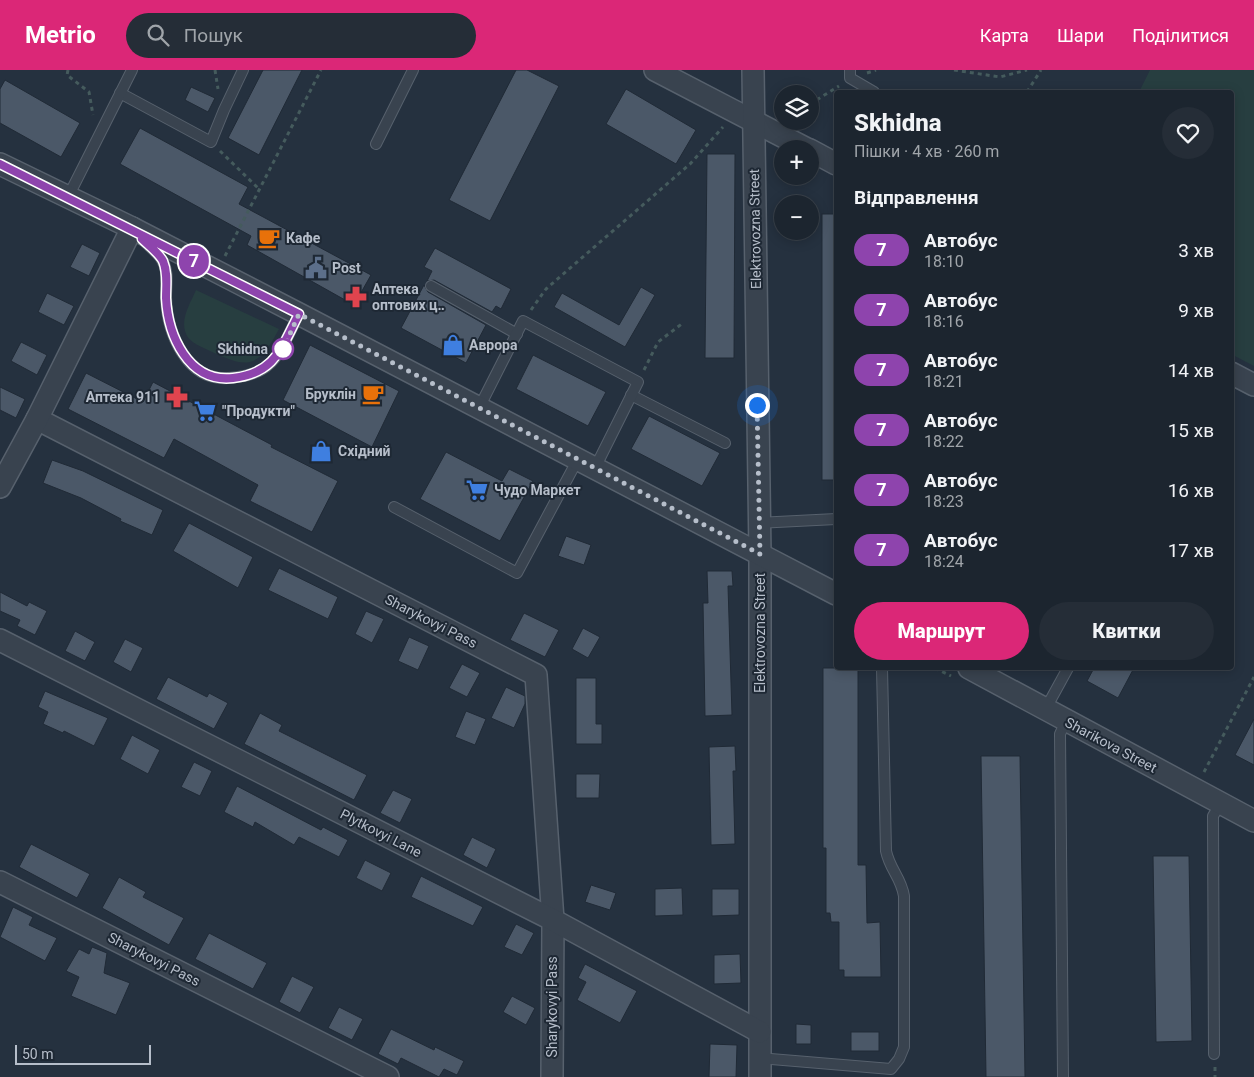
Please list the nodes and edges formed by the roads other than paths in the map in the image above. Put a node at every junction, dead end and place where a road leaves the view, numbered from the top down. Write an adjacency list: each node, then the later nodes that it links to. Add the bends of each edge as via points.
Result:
1 (132, 70): 8 (lane)
2 (244, 70): 8 (lane, via 211,142)
3 (413, 70): 11 (lane)
4 (655, 70): 9 (street)
5 (754, 70): 9 (street, Elektrovozna Street)
6 (850, 74): 7 (lane)
7 (871, 90)
8 (120, 93): 15 (lane)
9 (745, 116): 10 (street); 30 (street, Elektrovozna Street)
10 (792, 140)
11 (376, 144)
12 (819, 155): 13 (street)
13 (834, 163)
14 (0, 164): 15 (street)
15 (68, 197): 16 (street)
16 (132, 228): 18 (street); 18 (lane, via 162,259 167,277 166,298 171,332 189,362 203,374 226,379 248,376 271,364 283,348); 24 (street)
17 (431, 286): 19 (lane)
18 (299, 314): 23 (street)
19 (517, 334): 22 (lane, via 523,321 638,382); 23 (lane)
20 (1234, 375): 21 (street)
21 (1254, 385)
22 (631, 395): 25 (lane); 26 (lane)
23 (479, 408): 26 (street)
24 (37, 419): 27 (street); 42 (street, Sharykovyi Pass, via 536,675)
25 (724, 443)
26 (586, 463): 28 (lane, via 517,573); 31 (street)
27 (0, 487)
28 (394, 507)
29 (834, 519): 30 (lane)
30 (758, 523): 31 (street, Elektrovozna Street)
31 (760, 554): 32 (street); 43 (street, Elektrovozna Street)
32 (834, 593)
33 (0, 640): 42 (street, Plytkovyi Lane)
34 (882, 670): 46 (lane, via 886,851 889,866 902,882 904,896 904,1047)
35 (973, 670): 37 (street, Sharikova Street)
36 (1067, 670): 37 (lane)
37 (1045, 710): 38 (street, Sharikova Street)
38 (1066, 721): 39 (street, Sharikova Street); 49 (lane, via 1060,734)
39 (1221, 803): 40 (street, Sharikova Street); 44 (lane, via 1213,816)
40 (1254, 821)
41 (0, 882): 47 (street, Sharykovyi Pass)
42 (553, 920): 43 (street, Plytkovyi Lane); 48 (street, Sharykovyi Pass)
43 (760, 1032): 45 (street, Elektrovozna Street)
44 (1214, 1054)
45 (760, 1068): 46 (lane)
46 (891, 1073)
47 (388, 1077)
48 (552, 1077)
49 (1063, 1077)

